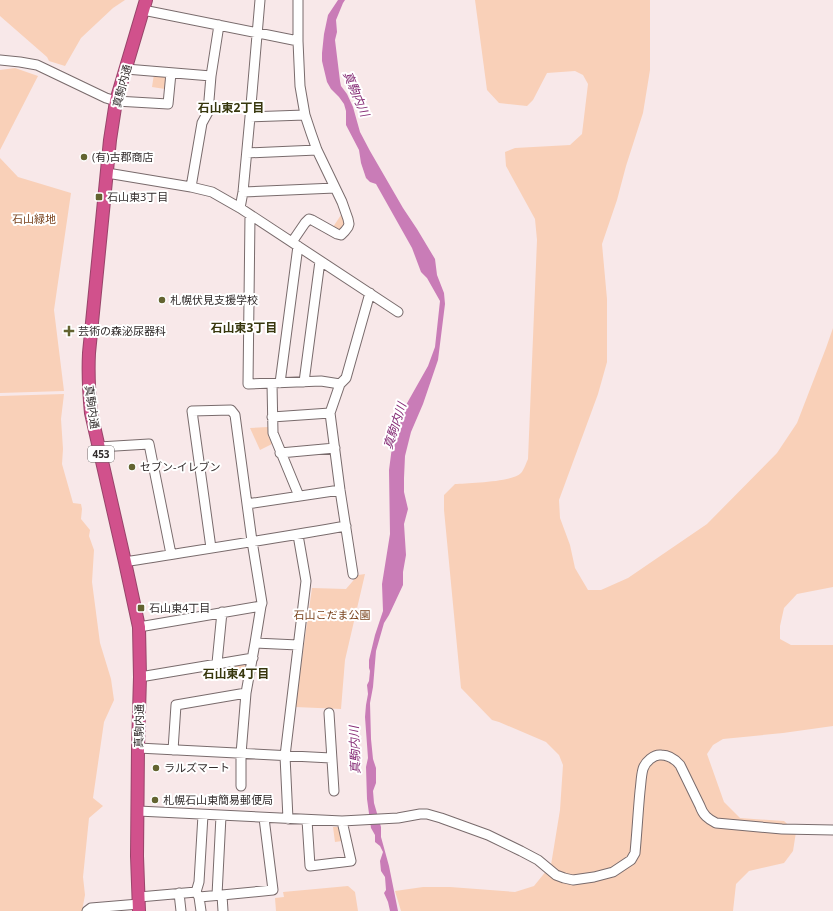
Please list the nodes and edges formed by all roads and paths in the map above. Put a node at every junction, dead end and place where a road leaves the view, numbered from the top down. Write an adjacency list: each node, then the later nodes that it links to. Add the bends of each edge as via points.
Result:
1 (260, 0): 5 (street)
2 (301, 0): 6 (street)
3 (144, 5): 4 (street); 8 (highway, 真駒内通 / 453)
4 (219, 25): 5 (street); 10 (street)
5 (257, 32): 6 (street); 13 (street)
6 (298, 41): 12 (street, via 300,86)
7 (0, 60): 11 (street, via 37,64)
8 (126, 70): 9 (street); 11 (highway, 真駒内通 / 453)
9 (171, 73): 10 (street); 11 (street, via 168,104)
10 (211, 76): 17 (street, via 208,112 202,123)
11 (116, 101): 16 (highway, 真駒内通 / 453)
12 (305, 115): 13 (street); 14 (street)
13 (250, 117): 15 (street)
14 (317, 150): 15 (street); 18 (street)
15 (247, 153): 19 (street)
16 (107, 173): 17 (street); 31 (highway, 真駒内通 / 453, via 88,375 91,413)
17 (191, 187): 20 (street, via 212,192)
18 (335, 188): 19 (street); 22 (street, via 348,219 349,224 345,232 337,234 309,219)
19 (243, 192): 20 (street)
20 (240, 208): 21 (street)
21 (250, 216): 22 (street); 27 (street, via 248,384)
22 (295, 244): 23 (street); 27 (street)
23 (320, 261): 24 (street); 26 (street)
24 (370, 294): 25 (street); 28 (street, via 346,378)
25 (398, 312)
26 (304, 382): 27 (street); 28 (street)
27 (276, 383): 30 (street)
28 (340, 384): 29 (street)
29 (330, 413): 30 (street); 32 (street)
30 (272, 417): 33 (street, via 273,433)
31 (99, 446): 41 (street, via 149,444); 42 (highway, 真駒内通 / 453)
32 (335, 448): 33 (street); 34 (street)
33 (280, 453): 35 (street)
34 (340, 490): 35 (street); 37 (street)
35 (299, 496): 36 (street)
36 (247, 504): 39 (street); 40 (street, via 235,415 231,410 192,411)
37 (346, 526): 38 (street); 43 (street)
38 (298, 535): 39 (street); 48 (street, via 306,581)
39 (252, 541): 40 (street); 44 (street)
40 (211, 548): 41 (street)
41 (171, 554): 42 (street)
42 (125, 562): 46 (highway, 真駒内通 / 453)
43 (353, 574)
44 (261, 606): 45 (street); 47 (street)
45 (222, 612): 46 (street); 50 (street)
46 (138, 627): 51 (highway, 真駒内通 / 453)
47 (256, 643): 48 (street); 49 (street)
48 (298, 645): 57 (street)
49 (253, 658): 50 (street); 52 (street)
50 (217, 663): 51 (street)
51 (140, 677): 54 (highway, 真駒内通 / 453)
52 (246, 693): 55 (street, via 176,705); 56 (street)
53 (329, 713): 58 (street)
54 (138, 748): 55 (street); 61 (highway, 真駒内通 / 453)
55 (173, 750): 56 (street)
56 (240, 754): 57 (street); 59 (street)
57 (285, 756): 58 (street); 65 (street)
58 (331, 758): 60 (street)
59 (241, 786)
60 (334, 791)
61 (138, 812): 62 (street); 72 (highway, 真駒内通 / 453)
62 (203, 815): 63 (street); 70 (street)
63 (221, 816): 64 (street); 71 (street)
64 (264, 818): 65 (street); 71 (street, via 273,890)
65 (288, 819): 66 (street)
66 (307, 820): 67 (street); 67 (street, via 310,866 351,861)
67 (345, 821): 68 (street, via 428,814 521,851 538,860 556,875 573,880 594,877 613,872 631,860 635,853 643,768 660,754 670,757 680,765 703,814 716,823 782,829)
68 (833, 830)
69 (179, 893): 70 (street); 72 (street); 74 (street)
70 (198, 894): 71 (street); 75 (street)
71 (220, 895): 76 (street)
72 (139, 904): 73 (street, via 91,908)
73 (87, 911)
74 (181, 911)
75 (201, 911)
76 (223, 911)

